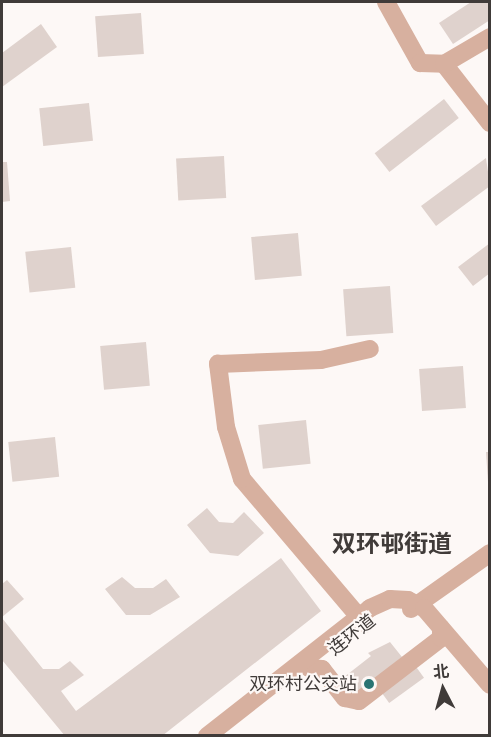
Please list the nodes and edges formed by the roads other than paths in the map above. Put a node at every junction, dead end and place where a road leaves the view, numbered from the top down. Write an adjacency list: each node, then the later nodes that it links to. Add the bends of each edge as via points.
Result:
1 (386, 2): 3 (street, via 420,63)
2 (489, 37): 3 (street)
3 (444, 64): 4 (street)
4 (489, 123)
5 (369, 348): 8 (street, via 321,360 218,364 226,427 242,479)
6 (489, 553): 7 (street)
7 (415, 606): 8 (street, via 390,599); 9 (street)
8 (361, 621): 10 (street, 连环道); 13 (street)
9 (441, 633): 10 (street, via 359,701 345,698 322,669); 11 (street); 12 (street)
10 (309, 668): 14 (street, 连环道)
11 (489, 685)
12 (489, 696)
13 (207, 735)
14 (222, 735)

